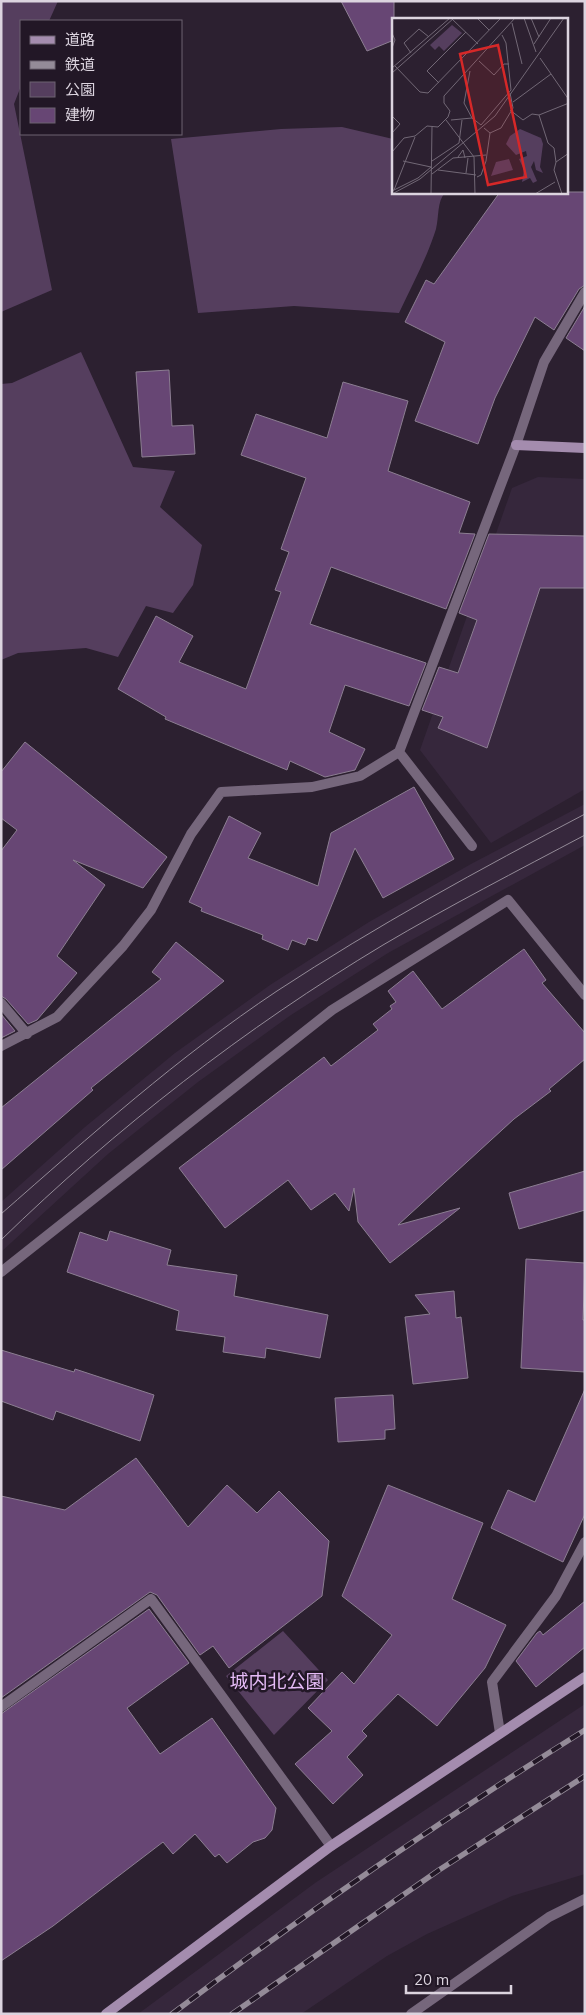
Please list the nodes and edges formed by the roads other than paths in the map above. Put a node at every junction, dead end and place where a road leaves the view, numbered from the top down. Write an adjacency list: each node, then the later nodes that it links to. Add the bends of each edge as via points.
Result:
1 (585, 292): 2 (street, via 544,362)
2 (516, 445): 3 (street); 4 (street)
3 (585, 448)
4 (399, 752): 5 (street); 8 (street, via 360,776 312,787 221,792 191,834 150,910 123,946 57,1017)
5 (472, 846)
6 (585, 995): 10 (street, via 508,900 332,1010)
7 (1, 1003): 8 (street)
8 (26, 1034): 9 (street)
9 (1, 1046)
10 (1, 1272)
11 (585, 1542): 14 (street, via 556,1596 492,1682)
12 (585, 1677): 14 (street)
13 (1, 1707): 15 (street, via 151,1599)
14 (500, 1733): 15 (street)
15 (331, 1846): 17 (street)
16 (585, 1900): 18 (street, via 549,1917)
17 (106, 2014)
18 (411, 2014)

